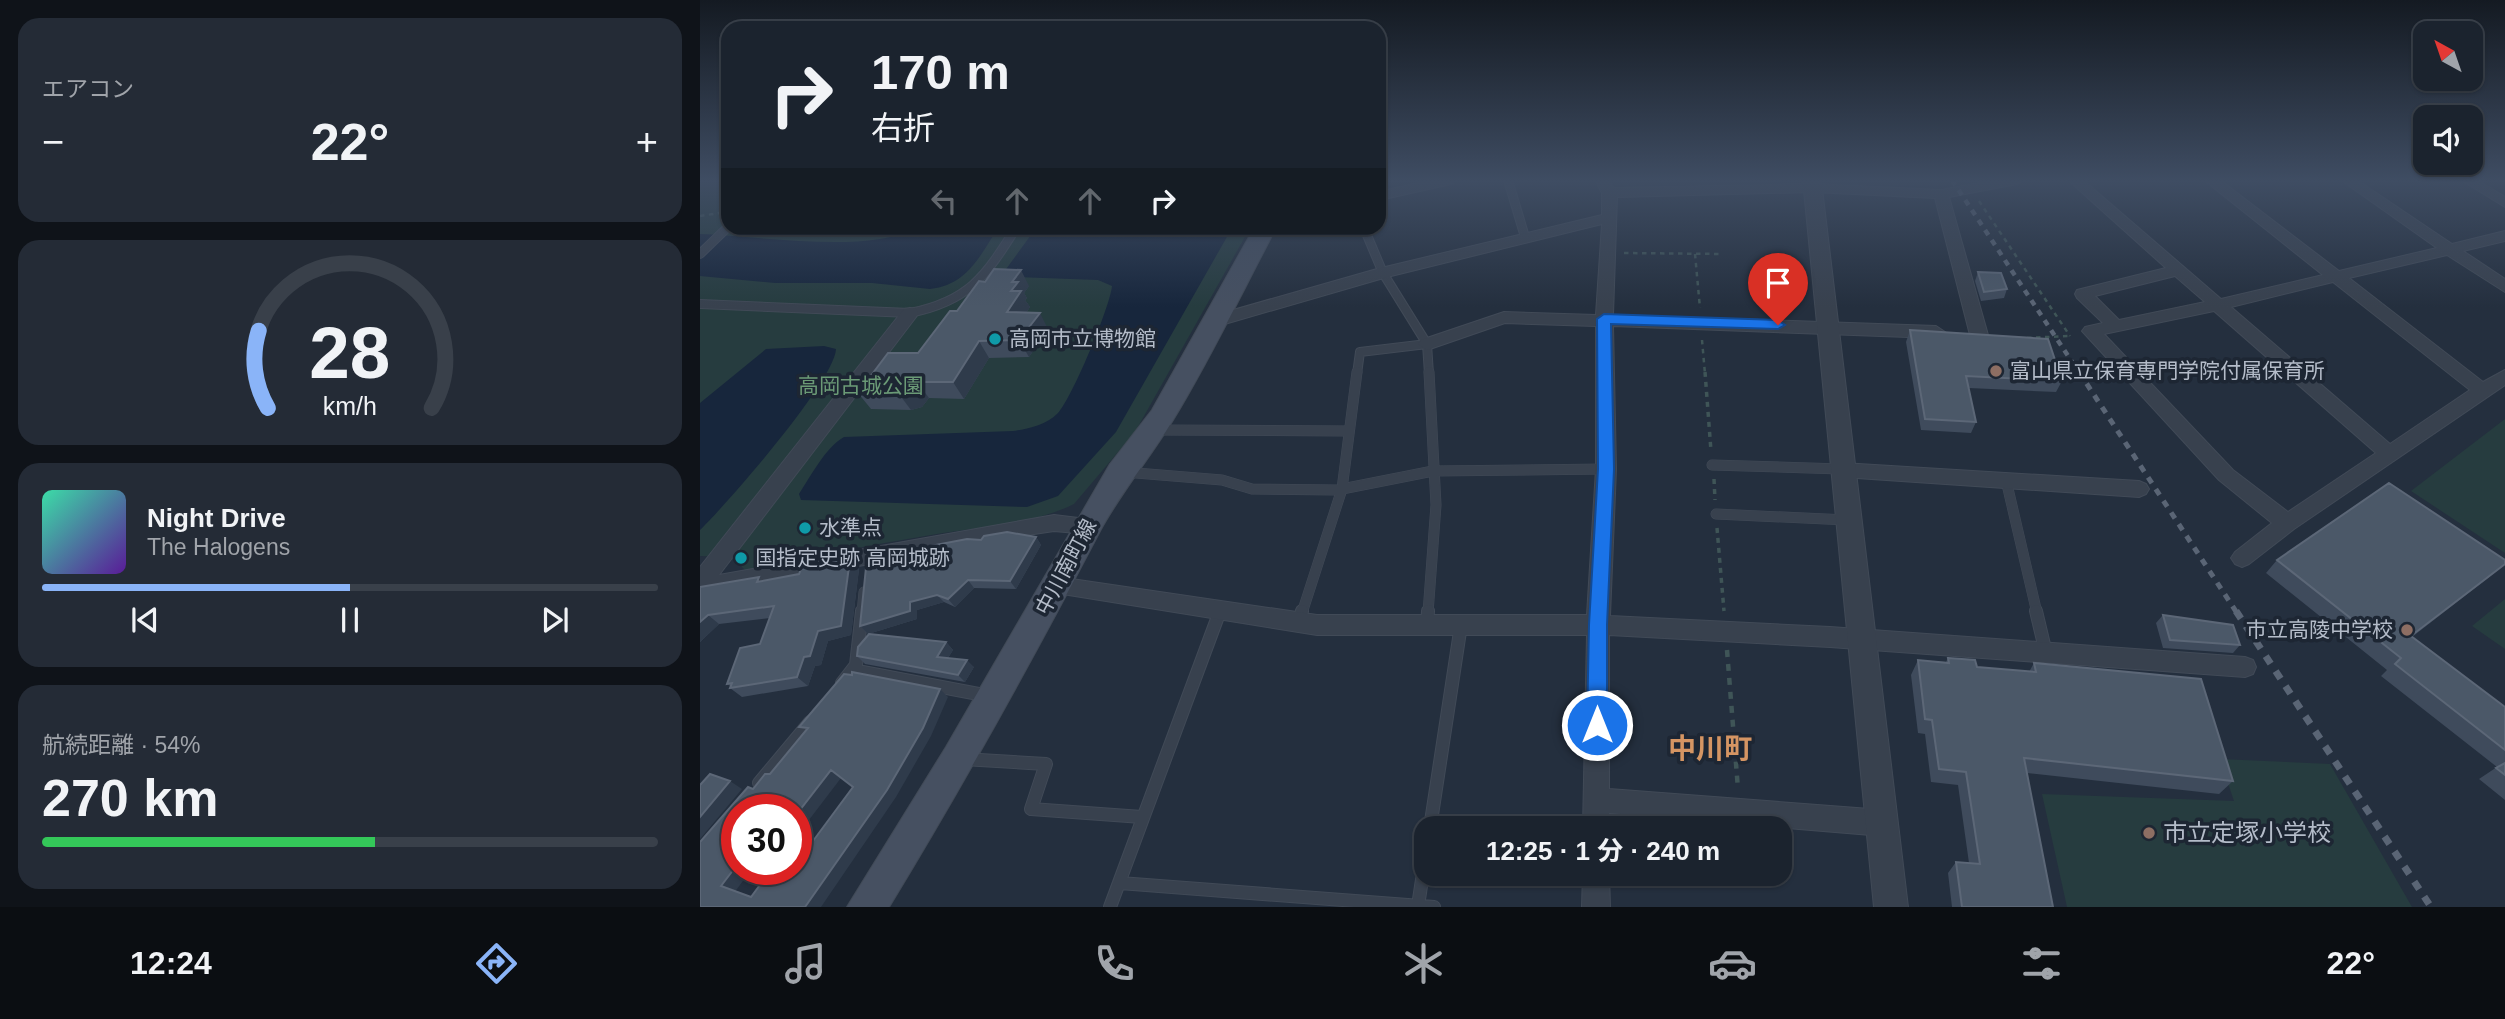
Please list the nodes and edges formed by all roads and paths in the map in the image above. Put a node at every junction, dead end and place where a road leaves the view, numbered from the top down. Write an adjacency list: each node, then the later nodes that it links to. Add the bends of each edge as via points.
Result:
1 (1521, 222): 15 (lane)
2 (1591, 222): 15 (street)
3 (1610, 222): 17 (street)
4 (1818, 222): 32 (street)
5 (1946, 222): 34 (street)
6 (1994, 222): 35 (path)
7 (2123, 222): 21 (street)
8 (2266, 222): 23 (street)
9 (2411, 222): 16 (street)
10 (721, 234): 18 (lane)
11 (1011, 235): 27 (lane, via 969,294)
12 (1261, 235): 29 (main road, 中川南町線)
13 (1367, 235): 22 (lane)
14 (2505, 236): 16 (street)
15 (1525, 237): 22 (street)
16 (2450, 249): 23 (street); 24 (street)
17 (1608, 252): 19 (path); 28 (street)
18 (700, 254)
19 (1695, 254): 20 (path); 30 (path)
20 (1721, 254)
21 (2178, 270): 26 (street); 31 (street, via 2083,294)
22 (1383, 273): 29 (street); 37 (lane)
23 (2336, 277): 26 (street); 39 (street)
24 (2505, 288)
25 (700, 304): 27 (lane)
26 (2217, 304): 31 (street); 42 (street)
27 (910, 313): 57 (street)
28 (1604, 319): 30 (street); 37 (street, via 1504,317); 44 (street)
29 (1212, 322): 40 (main road, 中川南町線)
30 (1701, 322): 32 (street); 43 (path)
31 (2115, 325): 33 (street)
32 (1830, 327): 34 (street); 45 (street)
33 (2091, 331): 35 (path); 53 (street, via 2226,475)
34 (1966, 334): 36 (street)
35 (2070, 336): 36 (path)
36 (2027, 338)
37 (1427, 344): 41 (lane, via 1360,352); 46 (lane)
38 (2505, 376): 39 (street)
39 (2482, 390): 42 (street)
40 (1152, 430): 41 (lane); 47 (main road, 中川南町線)
41 (1349, 431): 49 (lane)
42 (2390, 455): 53 (street)
43 (1712, 465): 45 (lane); 51 (path)
44 (1606, 469): 46 (lane); 62 (street)
45 (1842, 470): 48 (street); 52 (street)
46 (1433, 471): 49 (lane); 63 (lane, via 1436,505)
47 (1121, 472): 49 (lane, via 1222,480 1252,489); 54 (main road, 中川南町線)
48 (2007, 480): 50 (street); 66 (lane)
49 (1342, 489): 60 (lane)
50 (2139, 489)
51 (1716, 514): 52 (lane); 64 (path)
52 (1847, 520): 65 (street)
53 (2287, 523): 55 (street)
54 (1088, 526): 57 (street, via 1050,523 867,563); 58 (main road, 中川南町線)
55 (2242, 558)
56 (865, 583): 68 (lane)
57 (700, 585)
58 (1058, 586): 59 (street); 70 (main road, 中川南町線)
59 (1221, 608): 60 (street); 78 (lane)
60 (1298, 621): 63 (street)
61 (1461, 625): 62 (street); 63 (street); 76 (lane)
62 (1598, 625): 64 (street); 74 (street)
63 (1427, 626)
64 (1726, 632): 65 (street); 75 (path)
65 (1862, 640): 66 (street); 79 (street)
66 (2046, 653): 67 (street, via 2198,668)
67 (2245, 667)
68 (852, 670): 69 (lane); 70 (lane)
69 (835, 691)
70 (995, 698): 72 (main road, 中川南町線)
71 (818, 712): 73 (lane)
72 (959, 759): 78 (lane, via 1046,764 1031,809); 84 (main road, 中川南町線)
73 (749, 794)
74 (1597, 800): 75 (street); 77 (street)
75 (1740, 814): 79 (street)
76 (1432, 816)
77 (1596, 816)
78 (1142, 817): 80 (lane)
79 (1883, 823): 88 (street)
80 (1120, 883): 83 (lane); 85 (lane)
81 (1421, 886): 83 (lane)
82 (1596, 886): 87 (street)
83 (1418, 906): 86 (lane)
84 (867, 907)
85 (1110, 907)
86 (1434, 907)
87 (1596, 907)
88 (1891, 907)

